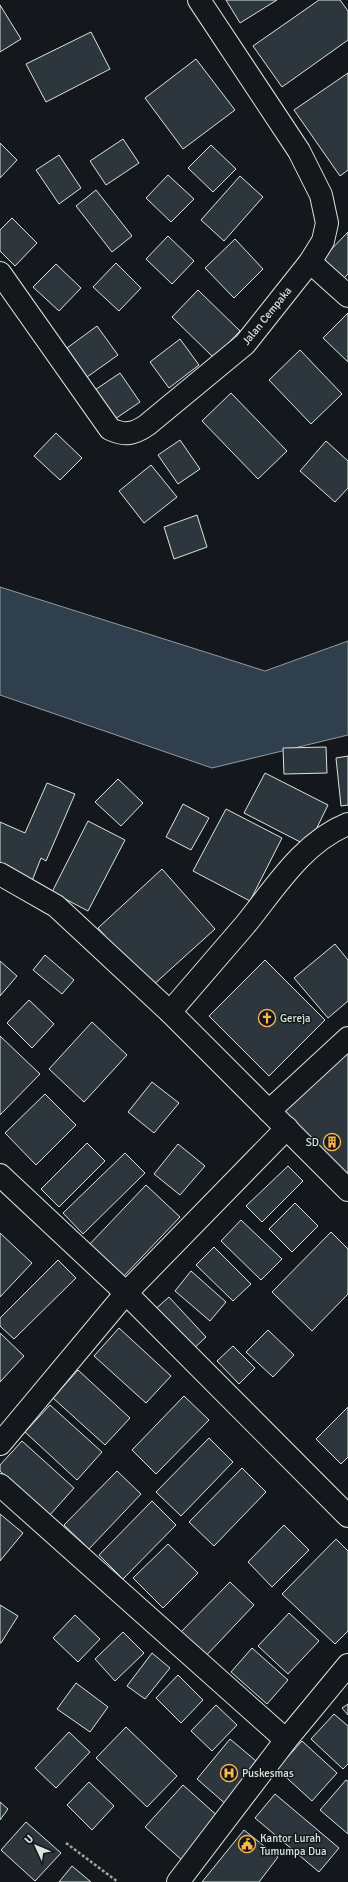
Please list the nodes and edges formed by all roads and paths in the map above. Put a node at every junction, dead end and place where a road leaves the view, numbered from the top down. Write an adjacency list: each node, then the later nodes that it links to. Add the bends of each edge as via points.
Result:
1 (199, 0): 2 (street, Jalan Cempaka, via 299,151 321,196 327,222 323,241)
2 (310, 262): 3 (street, Jalan Cempaka, via 245,344 148,425 129,435 119,434 110,429); 4 (street)
3 (0, 273)
4 (348, 296)
5 (348, 824): 7 (street, via 326,836 293,864)
6 (0, 874): 7 (street, via 56,906)
7 (170, 1012): 9 (street)
8 (348, 1038): 9 (street)
9 (269, 1110): 10 (street)
10 (287, 1128): 12 (street); 13 (street)
11 (0, 1175): 13 (street)
12 (348, 1190)
13 (126, 1293): 14 (street); 16 (street)
14 (0, 1444)
15 (0, 1485): 18 (street)
16 (348, 1516)
17 (348, 1665): 18 (street)
18 (286, 1740): 21 (street)
19 (66, 1844): 20 (path)
20 (118, 1882)
21 (178, 1882)

